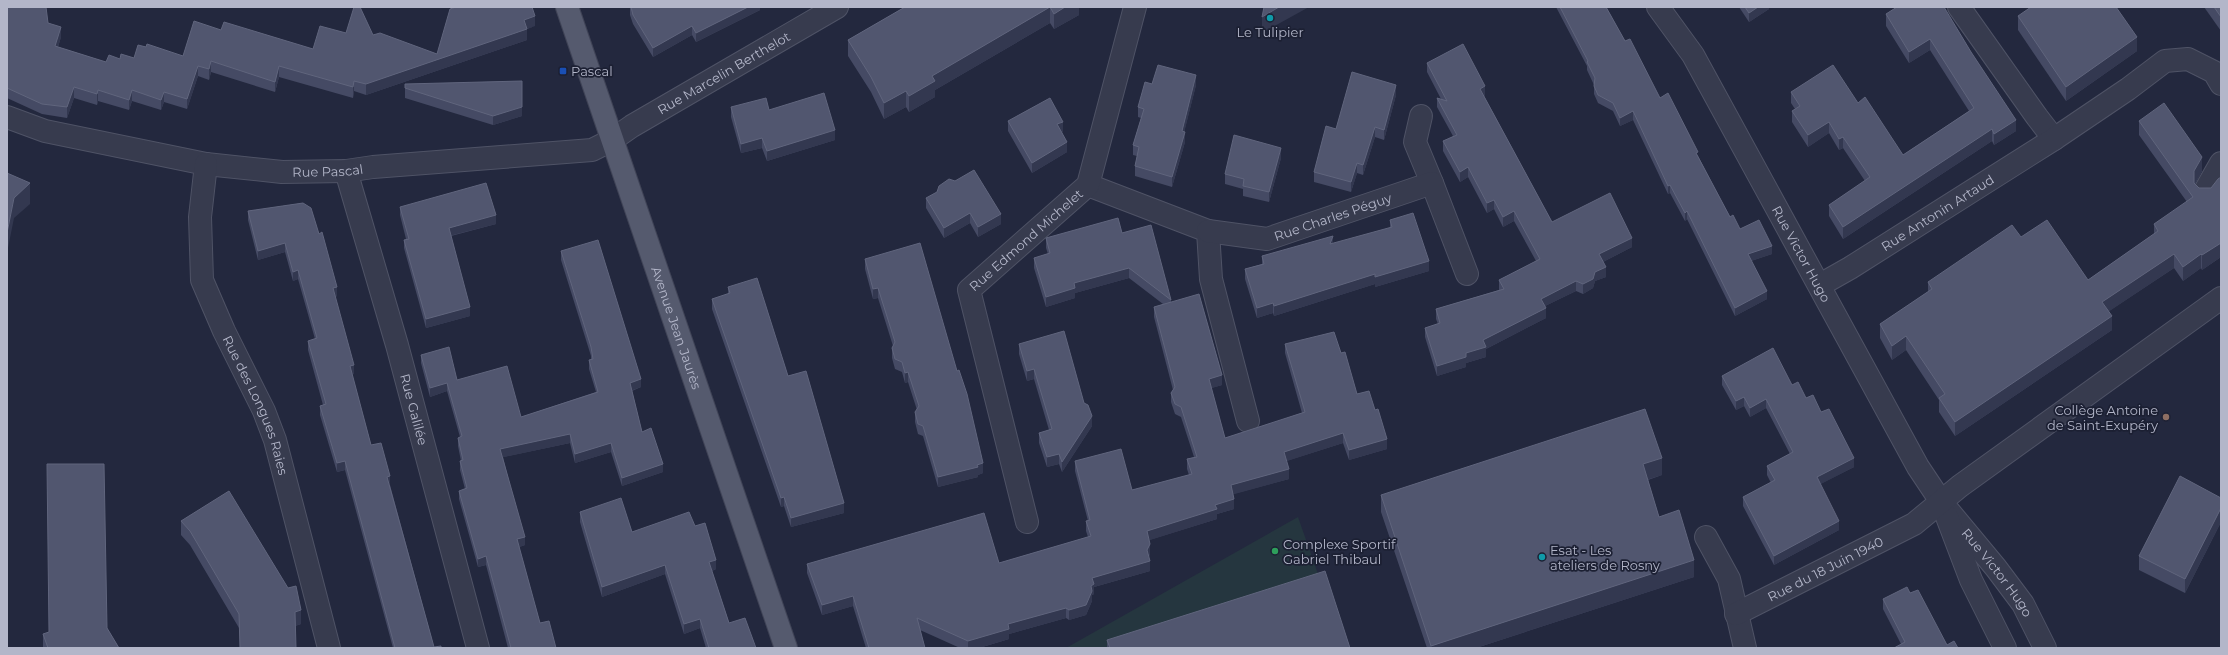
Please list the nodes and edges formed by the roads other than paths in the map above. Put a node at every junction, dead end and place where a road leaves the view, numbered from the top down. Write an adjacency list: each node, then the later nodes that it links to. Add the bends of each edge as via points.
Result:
1 (567, 7): 10 (main road, Avenue Jean Jaurès)
2 (837, 7): 10 (street, Rue Marcelin Berthelot)
3 (1135, 7): 15 (street, Rue Edmond Michelet)
4 (1658, 7): 19 (street, Rue Victor Hugo, via 1693,55)
5 (1959, 7): 9 (street)
6 (2221, 84): 9 (street, Rue Antonin Artaud, via 2214,72 2188,59 2165,61 2128,90)
7 (1421, 116): 14 (street, via 1415,142)
8 (7, 117): 12 (street, Rue Pascal, via 45,131)
9 (2054, 138): 19 (street, Rue Antonin Artaud)
10 (612, 140): 13 (street, Rue Pascal, via 592,150); 28 (main road, Avenue Jean Jaurès)
11 (2221, 163): 16 (street)
12 (206, 164): 13 (street, Rue Pascal, via 282,172); 26 (street, Rue des Longues Raies, via 200,211 202,280 275,440)
13 (346, 171): 27 (street, Rue Galilée, via 397,345)
14 (1432, 183): 17 (street, Rue Charles Péguy, via 1267,239); 18 (street)
15 (1088, 185): 17 (street, Rue Charles Péguy); 23 (street, Rue Edmond Michelet, via 969,290)
16 (2205, 191)
17 (1208, 231): 21 (street, via 1211,279)
18 (1467, 274)
19 (1820, 285): 22 (street, Rue Victor Hugo, via 1918,467)
20 (2221, 298): 22 (street, Rue du 18 Juin 1940, via 1960,486)
21 (1248, 421)
22 (1942, 503): 25 (street, Rue du 18 Juin 1940, via 1914,524); 30 (street, Rue Victor Hugo, via 1971,580); 31 (street, Rue Victor Hugo, via 2018,598)
23 (1027, 522)
24 (1706, 537): 25 (street, via 1729,579)
25 (1736, 614): 29 (street)
26 (329, 648)
27 (478, 648)
28 (786, 648)
29 (1745, 648)
30 (2005, 648)
31 (2045, 648)

